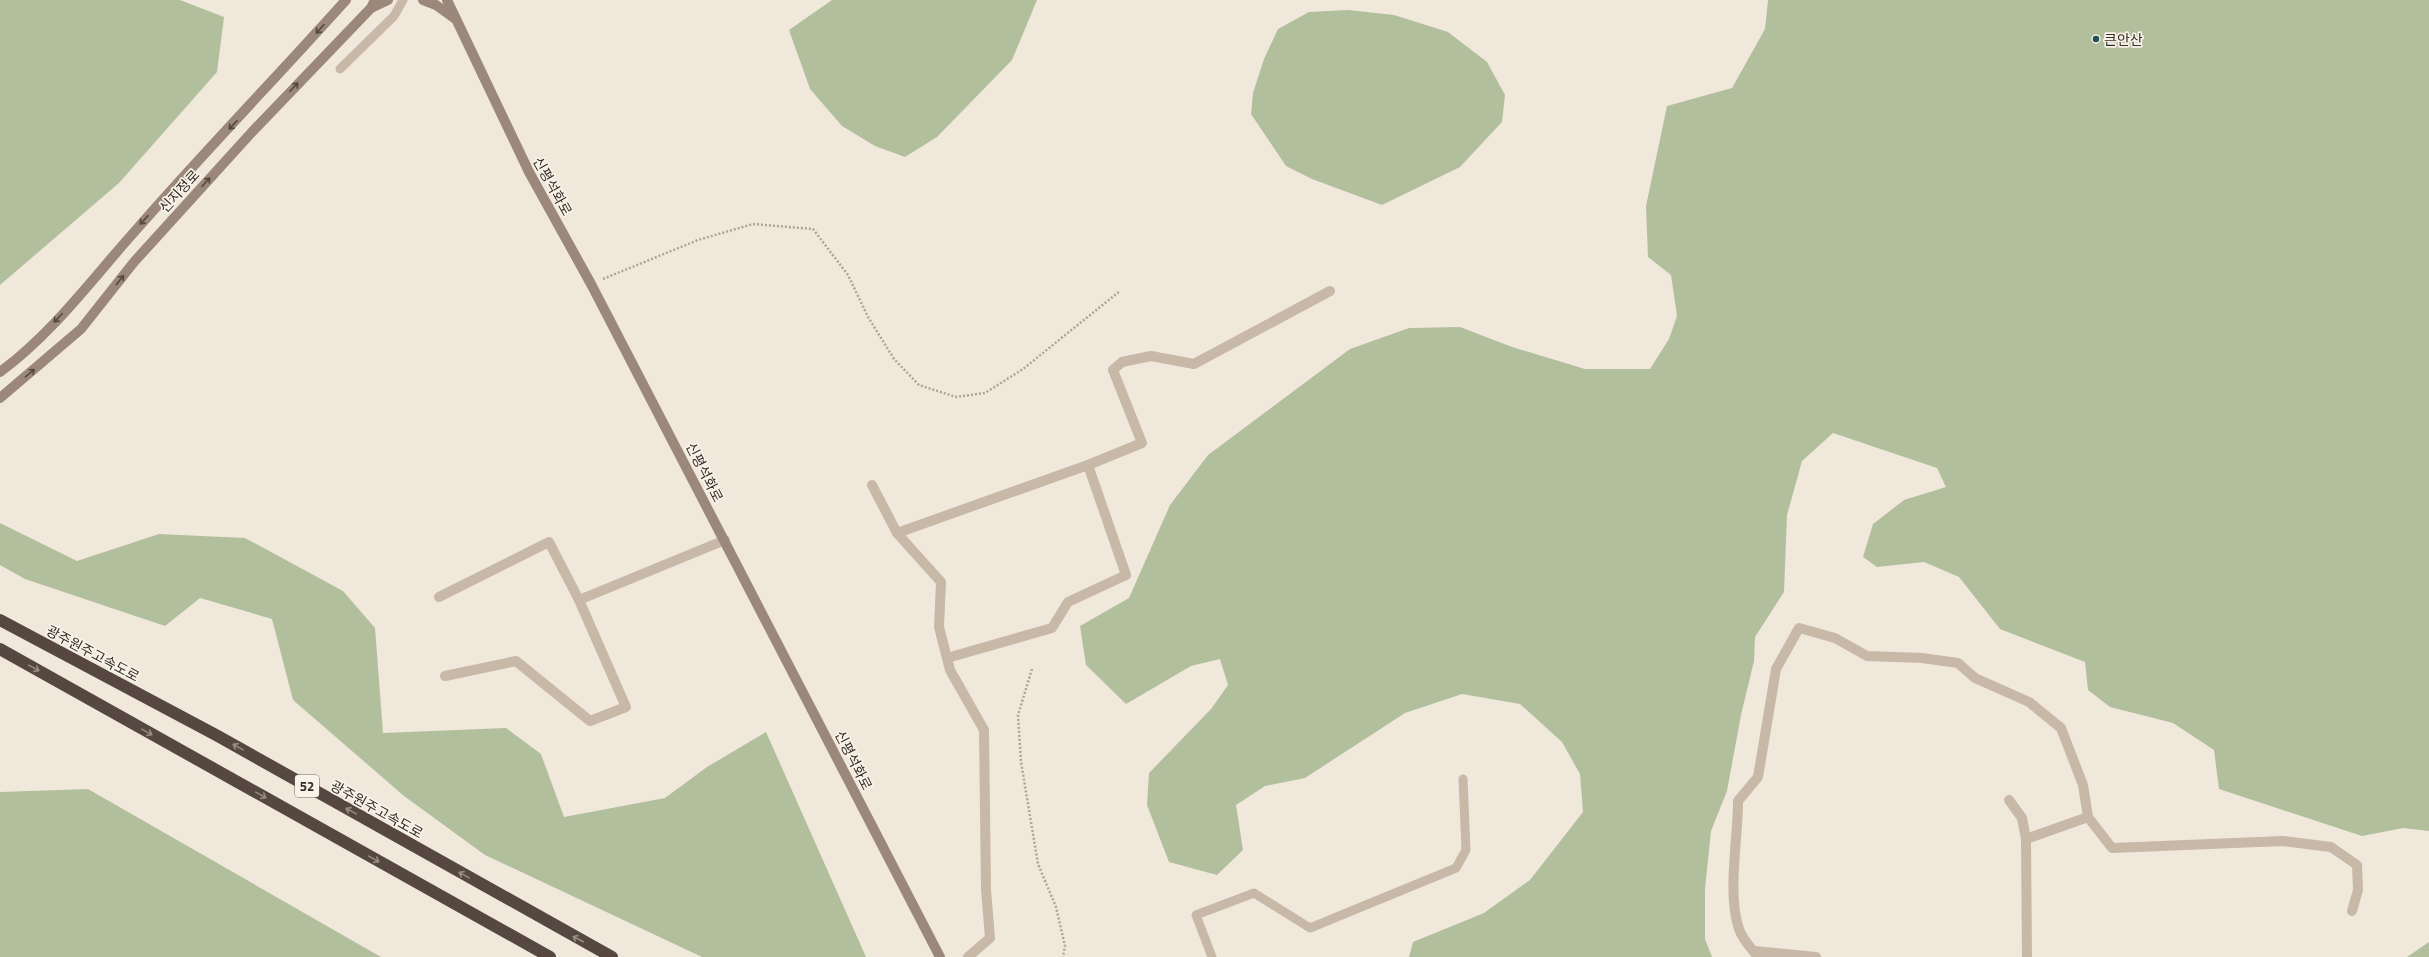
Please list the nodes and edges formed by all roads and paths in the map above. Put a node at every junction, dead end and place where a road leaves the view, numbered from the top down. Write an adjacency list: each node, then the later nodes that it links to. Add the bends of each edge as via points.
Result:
1 (346, 0): 12 (main road, 신지정로, one-way to 12, via 135,230 87,289 22,355)
2 (388, 0): 6 (main road)
3 (403, 0): 8 (lane, via 394,16)
4 (423, 0): 7 (main road, via 436,5)
5 (447, 0): 7 (main road, 신평석화로)
6 (373, 4): 13 (main road, 신지정로, one-way to 6, via 81,329 139,256)
7 (455, 19): 9 (main road, 신평석화로, via 529,172)
8 (340, 69)
9 (591, 284): 10 (path, via 698,240 753,224 813,229 848,275 868,317 894,359 919,385 956,396 985,393 1023,369); 17 (main road, 신평석화로)
10 (1120, 291)
11 (1330, 291): 14 (street, via 1194,364 1151,356 1122,362 1113,370 1142,443)
12 (0, 372)
13 (0, 398)
14 (1088, 465): 16 (street); 22 (street, via 1126,575 1068,602 1052,628)
15 (872, 485): 16 (street)
16 (897, 532): 22 (street, via 941,582 940,627)
17 (725, 540): 19 (street); 33 (main road, 신평석화로)
18 (439, 597): 19 (street, via 549,542)
19 (579, 600): 24 (street, via 626,707 590,721 516,661)
20 (0, 620): 32 (highway, 광주원주고속도로 / 52, one-way to 20, via 216,735)
21 (0, 649): 31 (highway, 52, one-way to 31)
22 (947, 658): 34 (street, via 950,670 984,730 986,890 990,938)
23 (1032, 668): 35 (path, via 1018,715 1021,762 1038,864 1056,907 1065,946)
24 (445, 676)
25 (1463, 779): 36 (lane, via 1466,850 1456,868 1310,928 1254,893 1196,915)
26 (2009, 800): 28 (street, via 2022,818)
27 (2088, 817): 28 (street); 29 (street, via 2112,848 2283,841 2331,847 2357,865 2358,890); 30 (street, via 2083,785 2060,728 2029,702 1975,678 1958,663 1922,658 1867,656 1835,638 1799,628 1776,669 1758,777 1738,801 1733,891 1739,930)
28 (2026, 839): 38 (street)
29 (2352, 911)
30 (1756, 954): 37 (street)
31 (550, 957)
32 (612, 957)
33 (940, 957)
34 (968, 957)
35 (1063, 957)
36 (1212, 957)
37 (1816, 957)
38 (2027, 957)

